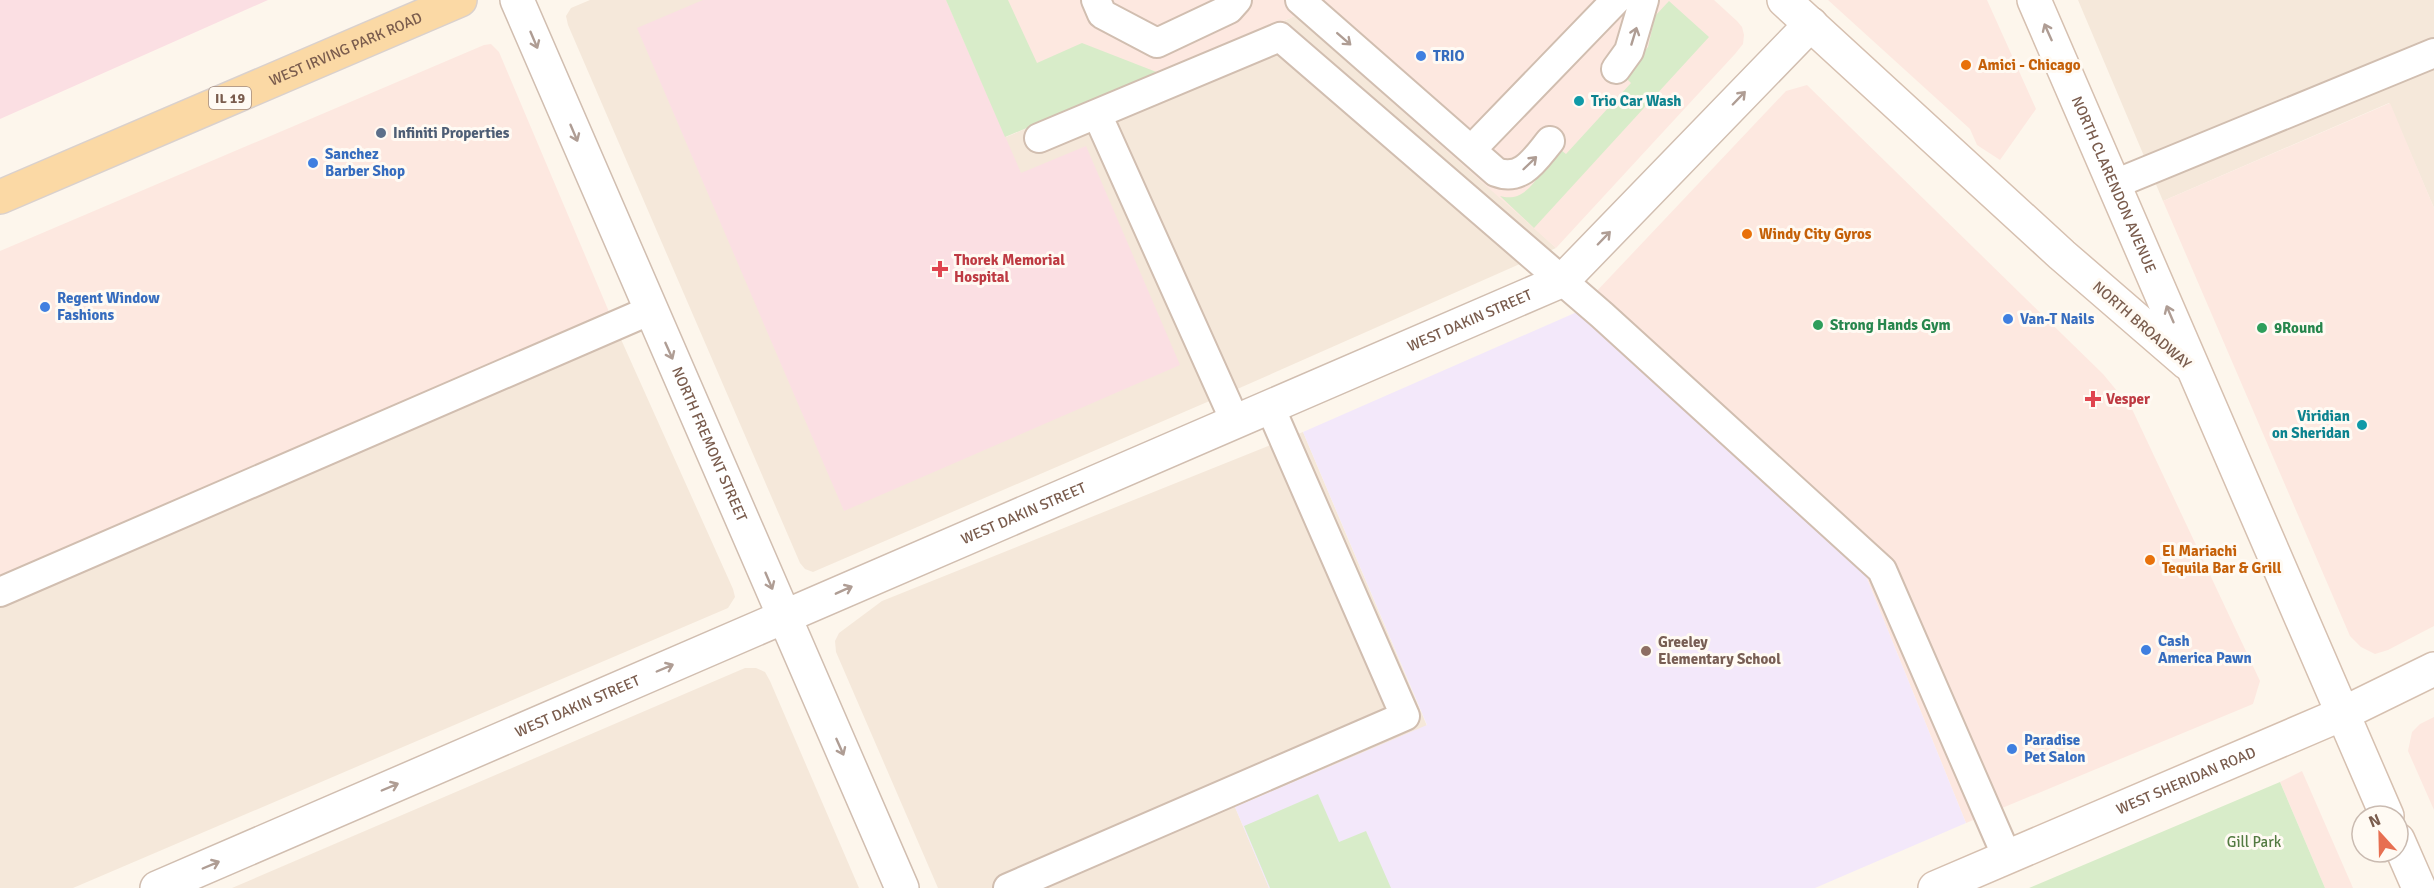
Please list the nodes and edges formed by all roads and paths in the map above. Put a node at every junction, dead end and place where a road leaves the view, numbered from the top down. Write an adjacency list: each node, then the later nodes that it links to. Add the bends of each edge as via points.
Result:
1 (460, 0): 18 (main road, WEST IRVING PARK ROAD / IL 19)
2 (516, 0): 20 (street, NORTH FREMONT STREET, one-way to 20)
3 (1096, 0): 9 (lane, via 1102,14 1156,43)
4 (1300, 0): 16 (lane, one-way to 16)
5 (1616, 0): 16 (lane)
6 (1644, 0): 12 (lane, one-way to 6, via 1629,51)
7 (1784, 0): 10 (street, NORTH BROADWAY)
8 (2034, 0): 17 (street, NORTH CLARENDON AVENUE, one-way to 8)
9 (1228, 3)
10 (1811, 24): 19 (street, WEST DAKIN STREET, one-way to 10); 21 (street, NORTH BROADWAY, via 2062,255)
11 (2434, 53): 17 (lane)
12 (1616, 69)
13 (1097, 114): 14 (lane); 19 (lane, via 1280,38); 23 (lane)
14 (1039, 138)
15 (1550, 141): 16 (lane, one-way to 15, via 1496,172 1508,176 1520,173)
16 (1471, 150)
17 (2115, 184): 21 (street, NORTH CLARENDON AVENUE, one-way to 17)
18 (0, 197)
19 (1563, 280): 22 (street, WEST DAKIN STREET); 29 (lane, via 1882,570)
20 (651, 310): 24 (lane); 25 (street, NORTH FREMONT STREET, one-way to 25)
21 (2193, 368): 27 (street, NORTH BROADWAY)
22 (1270, 407): 23 (street, WEST DAKIN STREET); 33 (lane, via 1405,716)
23 (1235, 422): 25 (street, WEST DAKIN STREET, one-way to 23)
24 (0, 592)
25 (784, 617): 31 (street, WEST DAKIN STREET, one-way to 25); 32 (street, NORTH FREMONT STREET, one-way to 32)
26 (2434, 669): 27 (street, WEST SHERIDAN ROAD)
27 (2342, 714): 28 (street, NORTH BROADWAY); 29 (street, WEST SHERIDAN ROAD)
28 (2382, 804)
29 (2007, 857): 34 (street, WEST SHERIDAN ROAD)
30 (2408, 864): 35 (street)
31 (157, 888)
32 (902, 888)
33 (1008, 888)
34 (1935, 888)
35 (2419, 888)

